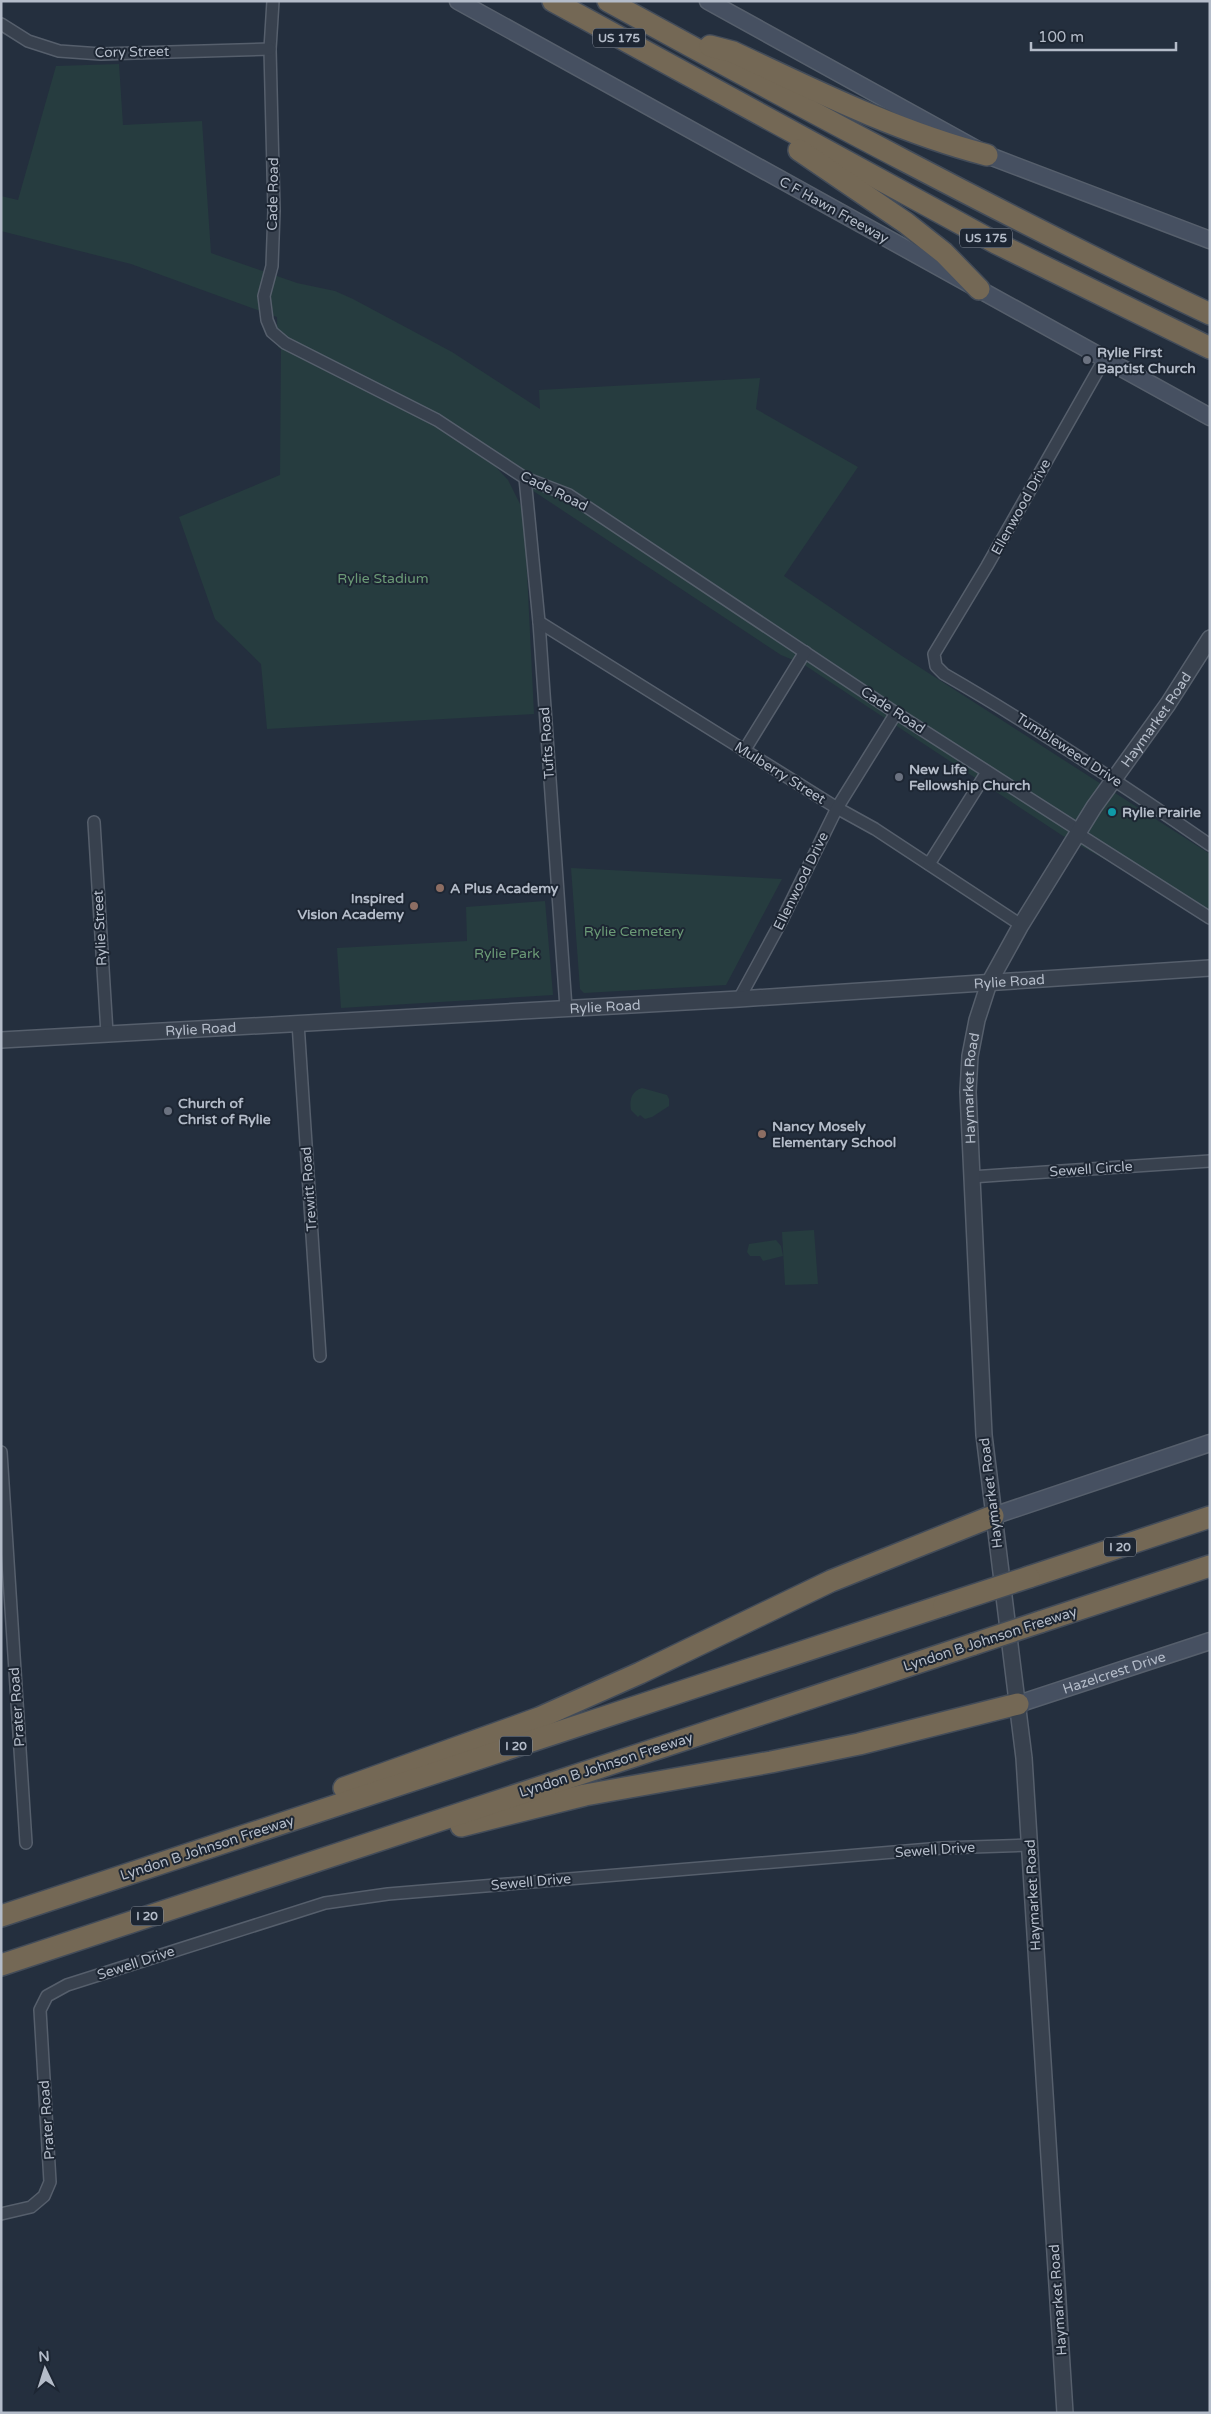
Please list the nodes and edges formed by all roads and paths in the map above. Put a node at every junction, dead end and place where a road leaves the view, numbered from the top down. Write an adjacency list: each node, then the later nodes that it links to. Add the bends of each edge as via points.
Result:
1 (273, 1): 8 (street, Cade Road)
2 (458, 1): 13 (main road, C F Hawn Freeway)
3 (553, 1): 9 (highway, US 175)
4 (608, 1): 7 (highway, US 175)
5 (708, 1): 10 (main road)
6 (1, 24): 8 (street, Cory Street, via 28,41 59,51 101,54)
7 (669, 34): 10 (highway, via 733,52 895,126 940,143); 11 (highway, US 175)
8 (270, 49): 19 (street, Cade Road, via 274,211 272,266 264,296 272,332 284,343 437,420)
9 (767, 119): 13 (highway, via 788,142 906,223); 16 (highway, US 175, via 996,243)
10 (987, 155): 12 (main road)
11 (1057, 238): 14 (highway); 15 (highway, US 175)
12 (1210, 240)
13 (979, 289): 17 (main road, C F Hawn Freeway)
14 (1210, 298)
15 (1210, 314)
16 (1210, 348)
17 (1105, 358): 18 (main road, C F Hawn Freeway); 23 (street, Ellenwood Drive)
18 (1210, 417)
19 (525, 478): 20 (street, Tufts Road); 22 (street, Cade Road, via 577,500)
20 (539, 622): 25 (street, Mulberry Street); 38 (street, Tufts Road)
21 (1210, 638): 27 (street, Haymarket Road)
22 (805, 652): 24 (street, Cade Road); 25 (street)
23 (934, 654): 27 (street, Tumbleweed Drive, via 936,666 944,674)
24 (896, 713): 26 (street, Cade Road); 28 (street, Ellenwood Drive)
25 (744, 751): 28 (street, Mulberry Street)
26 (987, 772): 30 (street, Cade Road); 32 (street)
27 (1116, 780): 30 (street, Haymarket Road); 31 (street, Tumbleweed Drive)
28 (837, 808): 32 (street, Mulberry Street); 37 (street, Ellenwood Drive)
29 (94, 822): 40 (street, Rylie Street)
30 (1079, 832): 33 (street, Cade Road); 34 (street, Haymarket Road)
31 (1210, 845)
32 (929, 864): 34 (street, Mulberry Street)
33 (1210, 918)
34 (1021, 925): 36 (street, Haymarket Road)
35 (1210, 968): 36 (street, Rylie Road)
36 (989, 983): 37 (street, Rylie Road); 43 (street, Haymarket Road, via 976,1020 970,1056)
37 (739, 999): 38 (street, Rylie Road)
38 (566, 1008): 39 (street, Rylie Road)
39 (298, 1023): 40 (street, Rylie Road); 44 (street, Trewitt Road)
40 (107, 1033): 41 (street, Rylie Road)
41 (1, 1040)
42 (1210, 1161): 43 (street, Sewell Circle)
43 (971, 1177): 48 (street, Haymarket Road, via 984,1434)
44 (320, 1356)
45 (1210, 1443): 48 (main road)
46 (1, 1452): 54 (street, Prater Road)
47 (1210, 1512): 50 (highway)
48 (993, 1516): 53 (street, Haymarket Road); 57 (highway, via 831,1581 539,1718 314,1799)
49 (1210, 1517): 50 (highway, Lyndon B Johnson Freeway / I 20)
50 (1148, 1538): 57 (highway, Lyndon B Johnson Freeway / I 20, bridge)
51 (1210, 1566): 56 (highway, Lyndon B Johnson Freeway / I 20, bridge)
52 (1210, 1641): 53 (main road, Hazelcrest Drive)
53 (1018, 1704): 55 (street, Haymarket Road); 56 (highway, via 859,1744 585,1795)
54 (26, 1843)
55 (1030, 1845): 60 (street, Sewell Drive, via 902,1851 388,1894 325,1903 67,1985); 62 (street, Haymarket Road)
56 (293, 1868): 59 (highway, Lyndon B Johnson Freeway / I 20)
57 (88, 1887): 58 (highway, Lyndon B Johnson Freeway / I 20)
58 (1, 1916)
59 (1, 1965)
60 (47, 1996): 61 (street, Prater Road, via 40,2010 50,2182 44,2196 30,2207)
61 (1, 2214)
62 (1065, 2413)

